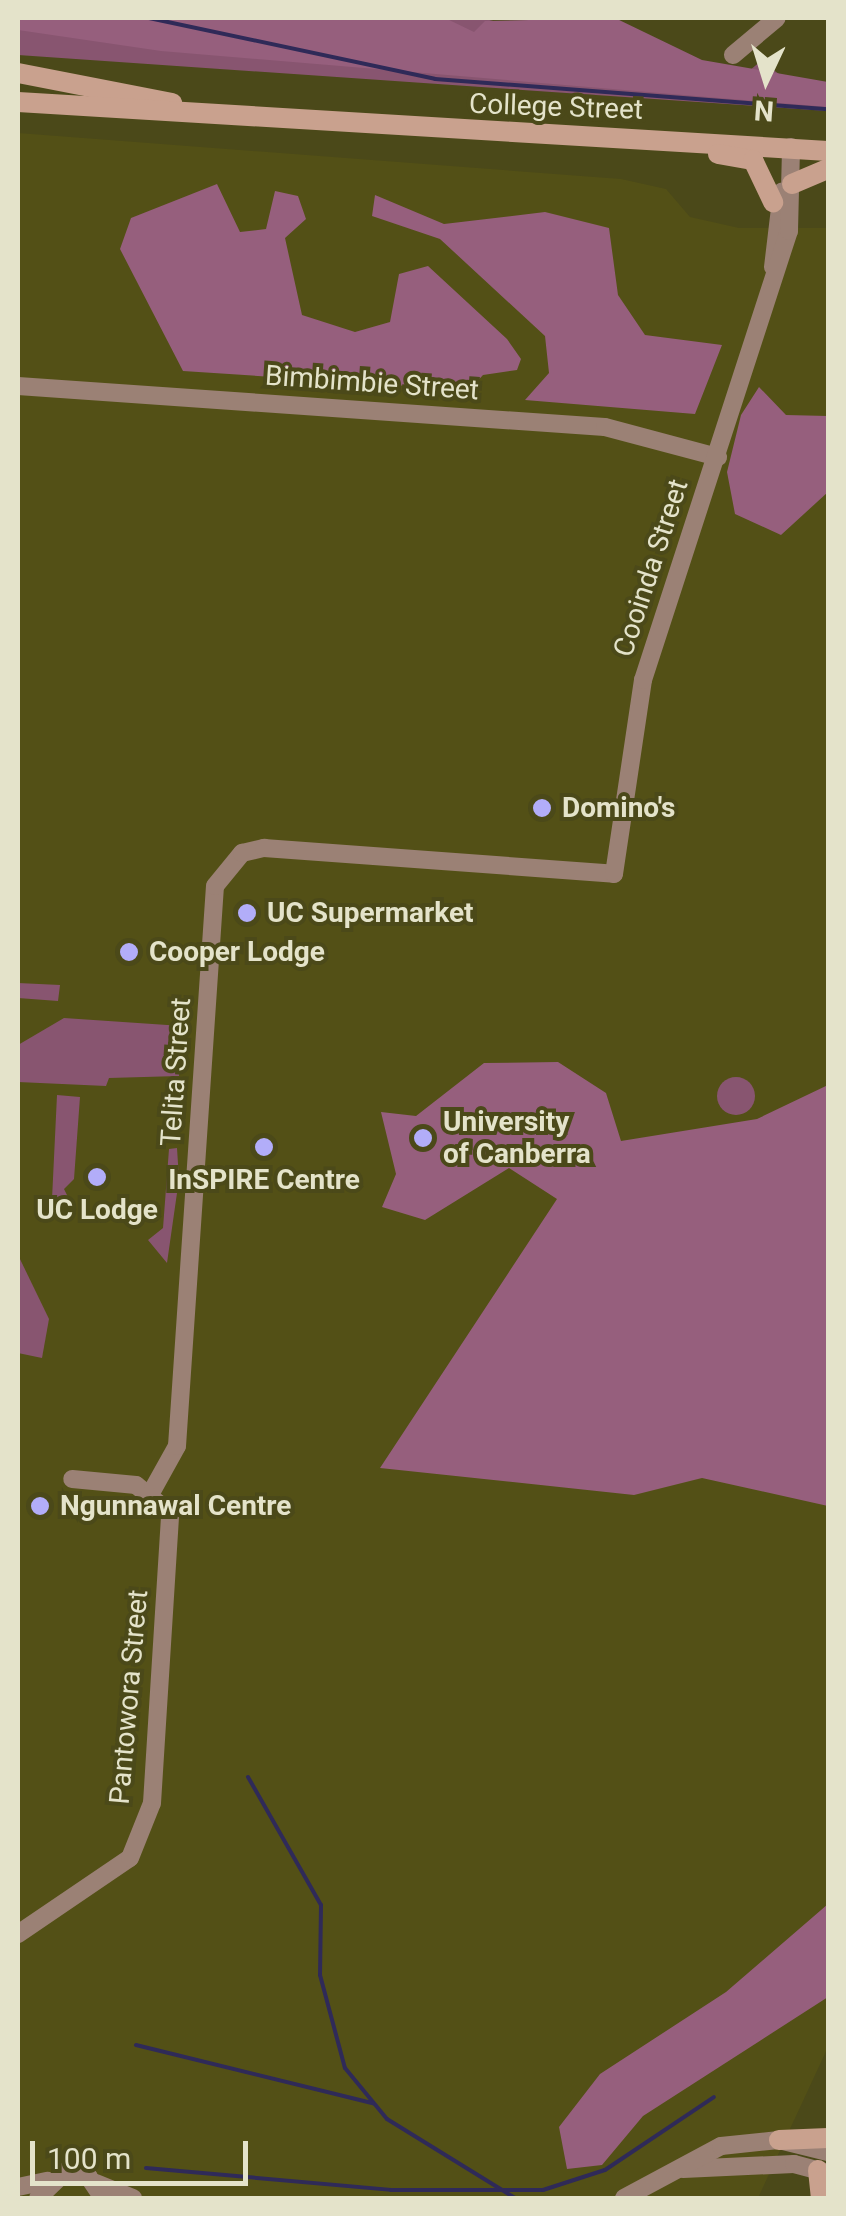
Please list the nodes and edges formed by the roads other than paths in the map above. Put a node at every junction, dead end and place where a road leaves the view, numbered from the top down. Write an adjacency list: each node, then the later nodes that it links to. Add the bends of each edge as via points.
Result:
1 (777, 18): 2 (street)
2 (733, 56)
3 (18, 73): 5 (street, College Street)
4 (18, 102): 5 (street, College Street)
5 (282, 124): 6 (street, College Street)
6 (664, 138): 7 (street, College Street); 11 (street, via 682,150 752,160)
7 (791, 147): 8 (street, College Street); 10 (street, Cooinda Street); 11 (street, Cooinda Street)
8 (828, 151)
9 (828, 169): 10 (street)
10 (792, 184): 12 (street, Cooinda Street)
11 (774, 202): 12 (street, Cooinda Street)
12 (774, 288): 14 (street, Cooinda Street)
13 (18, 386): 14 (street, Bimbimbie Street, via 605,426)
14 (718, 457): 15 (street, Cooinda Street, via 643,680)
15 (614, 874): 17 (street, Telita Street, via 264,848 227,865 215,886 178,1446)
16 (72, 1479): 17 (street)
17 (152, 1491): 18 (street, Pantowora Street, via 171,1526 152,1803 130,1858)
18 (18, 1934)
19 (828, 2138): 20 (street)
20 (778, 2140): 21 (street); 22 (street, via 721,2146)
21 (825, 2165): 22 (street); 29 (street)
22 (678, 2169): 28 (street)
23 (46, 2181): 24 (street); 25 (street, via 66,2171); 26 (street)
24 (18, 2187)
25 (100, 2191): 27 (street)
26 (38, 2198)
27 (133, 2198)
28 (624, 2198)
29 (822, 2198)

